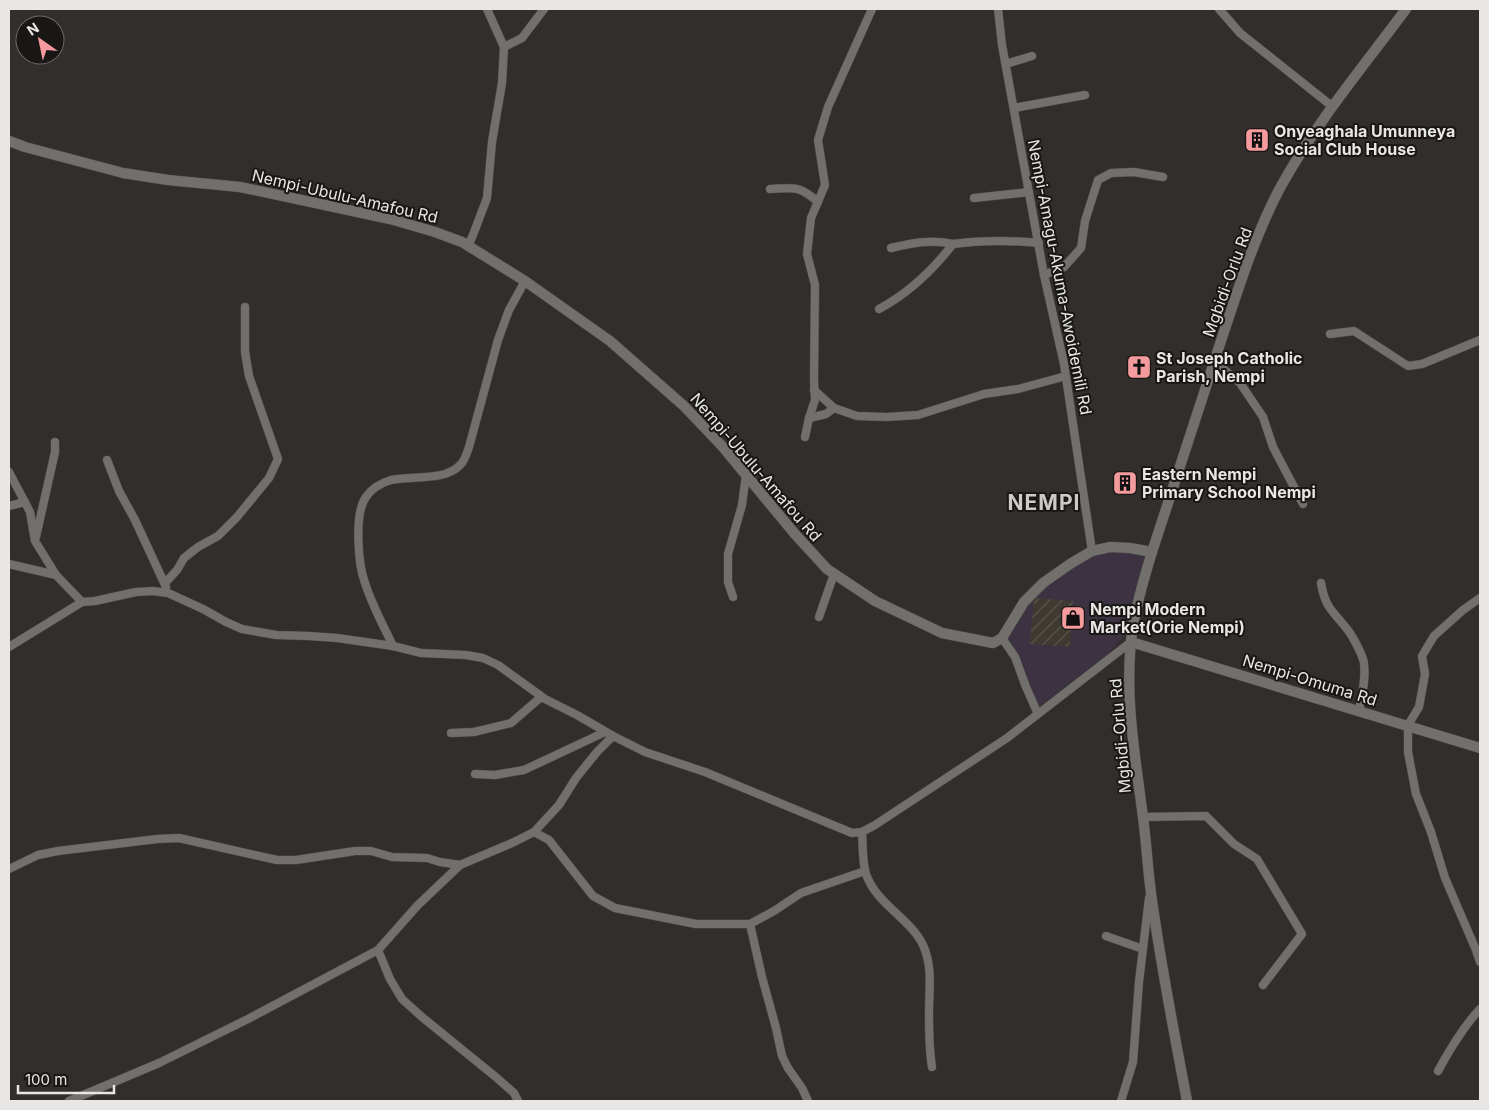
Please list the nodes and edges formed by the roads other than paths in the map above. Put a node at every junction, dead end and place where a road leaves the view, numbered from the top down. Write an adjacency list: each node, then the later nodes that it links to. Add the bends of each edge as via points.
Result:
1 (487, 9): 7 (street)
2 (544, 9): 7 (street, via 522,38)
3 (872, 9): 18 (street, via 828,107 818,140 825,185)
4 (998, 9): 9 (street, Nempi-Amagu-Akuma-Awoidemili Rd)
5 (1219, 9): 11 (street, via 1240,33)
6 (1406, 9): 11 (street, Mgbidi-Orlu Rd)
7 (504, 47): 21 (street, via 487,198)
8 (1032, 56): 9 (street)
9 (1006, 64): 12 (street, Nempi-Amagu-Akuma-Awoidemili Rd)
10 (1085, 94): 12 (street)
11 (1333, 107): 29 (street, Mgbidi-Orlu Rd, via 1280,189 1256,241)
12 (1014, 108): 16 (street, Nempi-Amagu-Akuma-Awoidemili Rd)
13 (9, 141): 21 (street, Nempi-Ubulu-Amafou Rd, via 123,173 240,187 390,219)
14 (1164, 177): 23 (street, via 1126,172 1111,173 1098,180 1085,221 1081,248 1064,267)
15 (770, 189): 18 (street, via 805,191)
16 (1029, 192): 17 (street); 19 (street, Nempi-Amagu-Akuma-Awoidemili Rd)
17 (974, 198)
18 (818, 202): 31 (street, via 811,218 807,254 815,285)
19 (1038, 243): 20 (street, via 977,240); 23 (street, Nempi-Amagu-Akuma-Awoidemili Rd)
20 (953, 244): 22 (street, via 916,242); 26 (street, via 914,285)
21 (468, 246): 24 (street, Nempi-Ubulu-Amafou Rd)
22 (891, 248)
23 (1044, 276): 30 (street, Nempi-Amagu-Akuma-Awoidemili Rd)
24 (526, 281): 38 (street, Nempi-Ubulu-Amafou Rd, via 610,341 658,382); 57 (street, via 509,310 498,340 462,464 442,474 391,480 376,486 363,503 359,556 364,581)
25 (245, 307): 48 (street, via 249,376 278,459 269,478 237,517 218,536 184,558)
26 (879, 309)
27 (1330, 334): 28 (street, via 1354,331 1408,366 1422,364)
28 (1480, 340)
29 (1214, 361): 40 (street, via 1240,383 1263,417 1274,447); 44 (street, Mgbidi-Orlu Rd)
30 (1066, 376): 32 (street, via 984,394 918,415 857,416); 43 (street, Nempi-Amagu-Akuma-Awoidemili Rd)
31 (814, 390): 32 (street); 33 (street, via 815,400)
32 (834, 408): 33 (street, via 826,414)
33 (809, 418): 34 (street)
34 (805, 437)
35 (55, 442): 42 (street)
36 (107, 460): 48 (street)
37 (9, 472): 39 (street)
38 (746, 475): 46 (street, Nempi-Ubulu-Amafou Rd, via 809,551); 51 (street, via 742,505 728,554 728,582)
39 (25, 502): 41 (street); 42 (street)
40 (1303, 504)
41 (9, 506)
42 (35, 541): 47 (street)
43 (1092, 552): 44 (street, via 1110,547); 55 (street, via 1043,583 1024,602)
44 (1152, 552): 56 (street, Mgbidi-Orlu Rd, via 1140,592)
45 (9, 564): 47 (street)
46 (834, 574): 54 (street); 55 (street, Nempi-Ubulu-Amafou Rd, via 875,601 942,633 993,643)
47 (56, 575): 53 (street)
48 (164, 583): 50 (street)
49 (1321, 583): 60 (street, via 1323,598 1349,631 1364,662)
50 (168, 593): 53 (street, via 136,592); 57 (street, via 242,629)
51 (732, 598)
52 (1480, 598): 62 (street, via 1434,636 1422,656 1425,674 1419,707)
53 (82, 602): 58 (street)
54 (819, 617)
55 (1002, 638): 61 (street, via 1015,657)
56 (1131, 642): 60 (street, Nempi-Omuma Rd); 61 (street); 68 (street, Mgbidi-Orlu Rd, via 1129,700)
57 (393, 646): 59 (street, via 421,653 483,658 498,665)
58 (9, 647)
59 (541, 697): 63 (street); 64 (street, via 510,723 474,732)
60 (1359, 710): 62 (street, Nempi-Omuma Rd)
61 (1038, 714): 70 (street, via 1007,738)
62 (1408, 725): 66 (street, Nempi-Omuma Rd); 79 (street, via 1408,752 1416,794 1445,878)
63 (605, 732): 65 (street); 67 (street, via 524,770 495,775)
64 (451, 733)
65 (613, 736): 69 (street); 70 (street, via 828,824 852,833)
66 (1480, 748)
67 (475, 774)
68 (1143, 817): 74 (street, Mgbidi-Orlu Rd); 80 (street, via 1206,816 1234,844 1257,859 1302,934)
69 (534, 832): 71 (street); 75 (street, via 549,840 593,896 615,908 696,924)
70 (862, 832): 73 (street)
71 (460, 865): 72 (street, via 427,858 392,857 371,851 277,860 179,838 58,850 38,855); 78 (street)
72 (9, 869)
73 (865, 871): 75 (street, via 801,893); 82 (street, via 876,892 922,944 928,959 931,982 928,1041)
74 (1150, 886): 77 (street); 88 (street, Mgbidi-Orlu Rd)
75 (750, 924): 86 (street, via 782,1056)
76 (1106, 936): 77 (street)
77 (1143, 949): 87 (street, via 1133,1062)
78 (378, 950): 84 (street, via 175,1055); 85 (street, via 402,999 497,1078)
79 (1480, 962)
80 (1263, 985)
81 (1480, 1009): 83 (street)
82 (932, 1067)
83 (1438, 1071)
84 (69, 1101)
85 (518, 1101)
86 (808, 1101)
87 (1121, 1101)
88 (1187, 1101)

